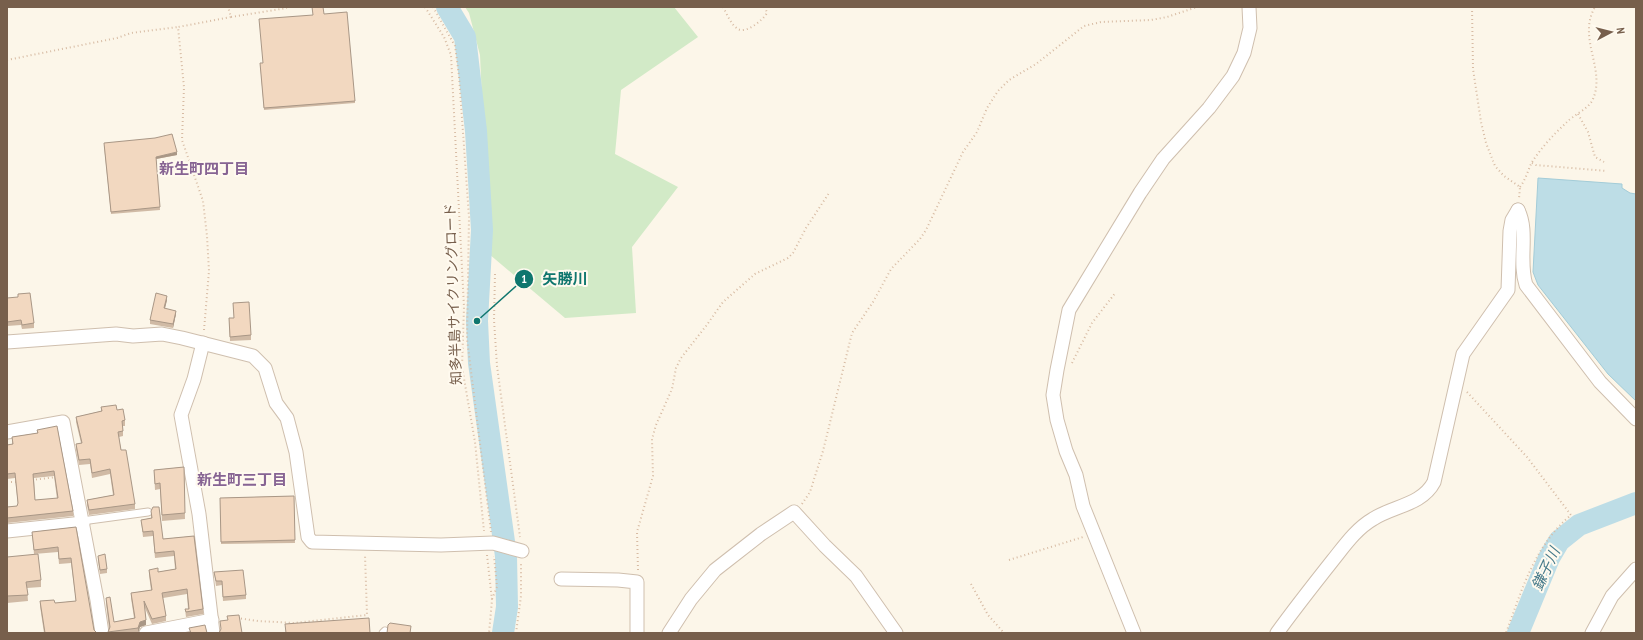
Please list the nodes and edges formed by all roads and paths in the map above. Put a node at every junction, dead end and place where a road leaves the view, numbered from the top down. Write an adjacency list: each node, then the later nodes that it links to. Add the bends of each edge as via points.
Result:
1 (228, 7): 11 (path)
2 (425, 7): 39 (path, 知多半島サイクリングロード, via 444,37 452,61 464,307 462,367)
3 (433, 7): 39 (path, via 455,46 459,76 469,217 467,338)
4 (723, 7): 5 (path, via 738,30 743,30 764,19 767,13)
5 (765, 7)
6 (1196, 7): 34 (path, via 1151,20 1101,22 1084,26 998,91 987,108 977,132 963,152 923,234 891,269 852,333 813,482 803,503)
7 (1249, 7): 37 (street, via 1250,28 1244,53 1233,76 1209,108 1163,159 1069,310 1053,395 1066,451)
8 (1472, 7): 18 (path, via 1473,68 1486,143 1495,166)
9 (1595, 7): 14 (path, via 1587,28 1596,87 1593,100)
10 (286, 8): 11 (path)
11 (231, 17): 12 (path)
12 (178, 27): 13 (path, via 131,33); 24 (path, via 184,87 182,140 204,201 207,236 208,306)
13 (7, 60)
14 (1578, 114): 15 (path, via 1588,132 1595,157); 16 (path, via 1566,122)
15 (1604, 162)
16 (1532, 163): 17 (path); 18 (path)
17 (1607, 171)
18 (1520, 187): 20 (path)
19 (829, 192): 44 (path, via 793,253 755,274 723,302 676,368 672,389 652,439 653,476 637,532)
20 (1518, 210): 26 (street, via 1512,220 1510,231 1508,290 1463,354); 27 (street, via 1523,220 1522,262 1526,285 1600,382)
21 (495, 274): 40 (path, via 497,366)
22 (1116, 292): 25 (path, via 1092,324)
23 (7, 342): 24 (street, via 116,334 162,334)
24 (203, 343): 38 (street, via 253,356 265,368 276,403 286,418 296,452 308,537 312,542); 48 (street, via 181,415 199,514)
25 (1070, 367)
26 (1454, 390): 59 (street, via 1431,489 1418,500 1374,518 1359,528 1297,605); 60 (path, via 1468,392 1527,457 1571,514 1545,541 1523,586)
27 (1636, 419)
28 (7, 432): 29 (street, via 63,422)
29 (73, 474): 30 (path); 35 (street)
30 (30, 480)
31 (22, 481): 32 (path)
32 (7, 482)
33 (148, 512): 35 (lane)
34 (794, 512): 55 (street, via 715,570 691,599); 56 (street, via 824,546 856,576)
35 (82, 522): 36 (street); 49 (street)
36 (7, 531)
37 (1095, 533): 41 (path); 58 (street)
38 (365, 544): 39 (street); 47 (path, via 368,615 294,623)
39 (492, 544): 40 (street); 46 (path, 知多半島サイクリングロード); 46 (path, via 497,587)
40 (522, 551): 53 (path, via 521,596)
41 (1009, 560)
42 (1636, 569): 61 (street, via 1612,596)
43 (560, 579): 44 (street)
44 (637, 582): 54 (street)
45 (971, 584): 57 (path, via 988,615)
46 (492, 600): 52 (path, 知多半島サイクリングロード)
47 (231, 618)
48 (212, 620): 50 (street); 51 (street)
49 (102, 633)
50 (146, 633)
51 (213, 633)
52 (489, 633)
53 (516, 633)
54 (638, 633)
55 (669, 633)
56 (896, 633)
57 (1004, 633)
58 (1134, 633)
59 (1278, 633)
60 (1506, 633)
61 (1592, 633)

